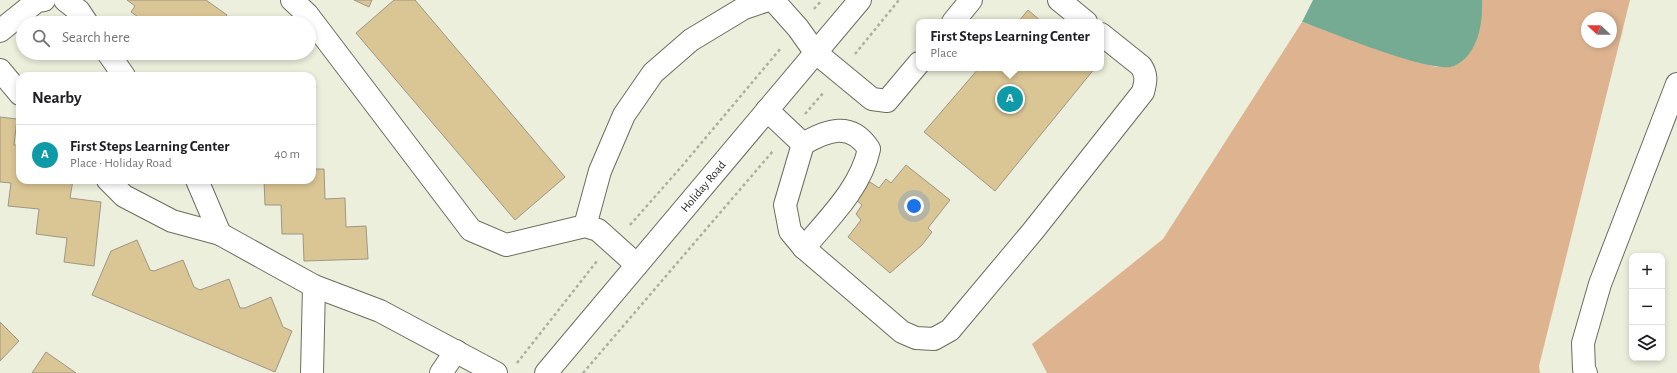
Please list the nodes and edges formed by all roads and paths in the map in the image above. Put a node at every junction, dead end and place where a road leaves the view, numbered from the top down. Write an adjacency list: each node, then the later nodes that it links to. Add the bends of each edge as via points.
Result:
1 (44, 0): 11 (street, via 37,1)
2 (65, 0): 12 (street)
3 (292, 0): 13 (street)
4 (768, 0): 33 (street, via 744,8 691,40 653,73 624,115 600,171)
5 (773, 0): 18 (street)
6 (822, 0): 18 (path)
7 (860, 0): 21 (street, Holiday Road)
8 (899, 0): 26 (path)
9 (971, 0): 15 (street)
10 (1059, 0): 16 (street)
11 (18, 16)
12 (82, 16)
13 (308, 16)
14 (16, 18): 19 (street)
15 (955, 19)
16 (1082, 19)
17 (316, 27): 33 (street, via 471,230 506,245)
18 (798, 28): 21 (street); 35 (path)
19 (0, 31)
20 (1104, 36): 36 (street, via 1141,66 1146,80 1143,92 950,330 934,339 916,338 902,332)
21 (815, 52): 26 (street); 29 (street, Holiday Road)
22 (113, 60): 25 (street)
23 (916, 67): 26 (street, via 887,101 872,99)
24 (0, 70): 28 (street)
25 (121, 72)
26 (839, 73): 30 (path)
27 (1677, 84): 45 (street, via 1600,284 1583,343)
28 (16, 89)
29 (767, 110): 30 (street); 37 (street, Holiday Road)
30 (796, 138): 36 (street, via 785,205 790,231); 36 (street, via 838,131 854,134 863,140 869,150 866,163 848,195); 44 (path)
31 (112, 184): 34 (street, via 124,196 172,221)
32 (199, 184): 34 (street)
33 (585, 226): 35 (street, via 598,230)
34 (220, 234): 38 (street)
35 (613, 244): 37 (street); 40 (path)
36 (804, 248)
37 (637, 265): 43 (street, Holiday Road)
38 (314, 286): 39 (street, via 380,311); 41 (street)
39 (456, 351): 40 (street); 42 (street)
40 (505, 370)
41 (312, 373)
42 (441, 373)
43 (546, 373)
44 (583, 373)
45 (1586, 373)

